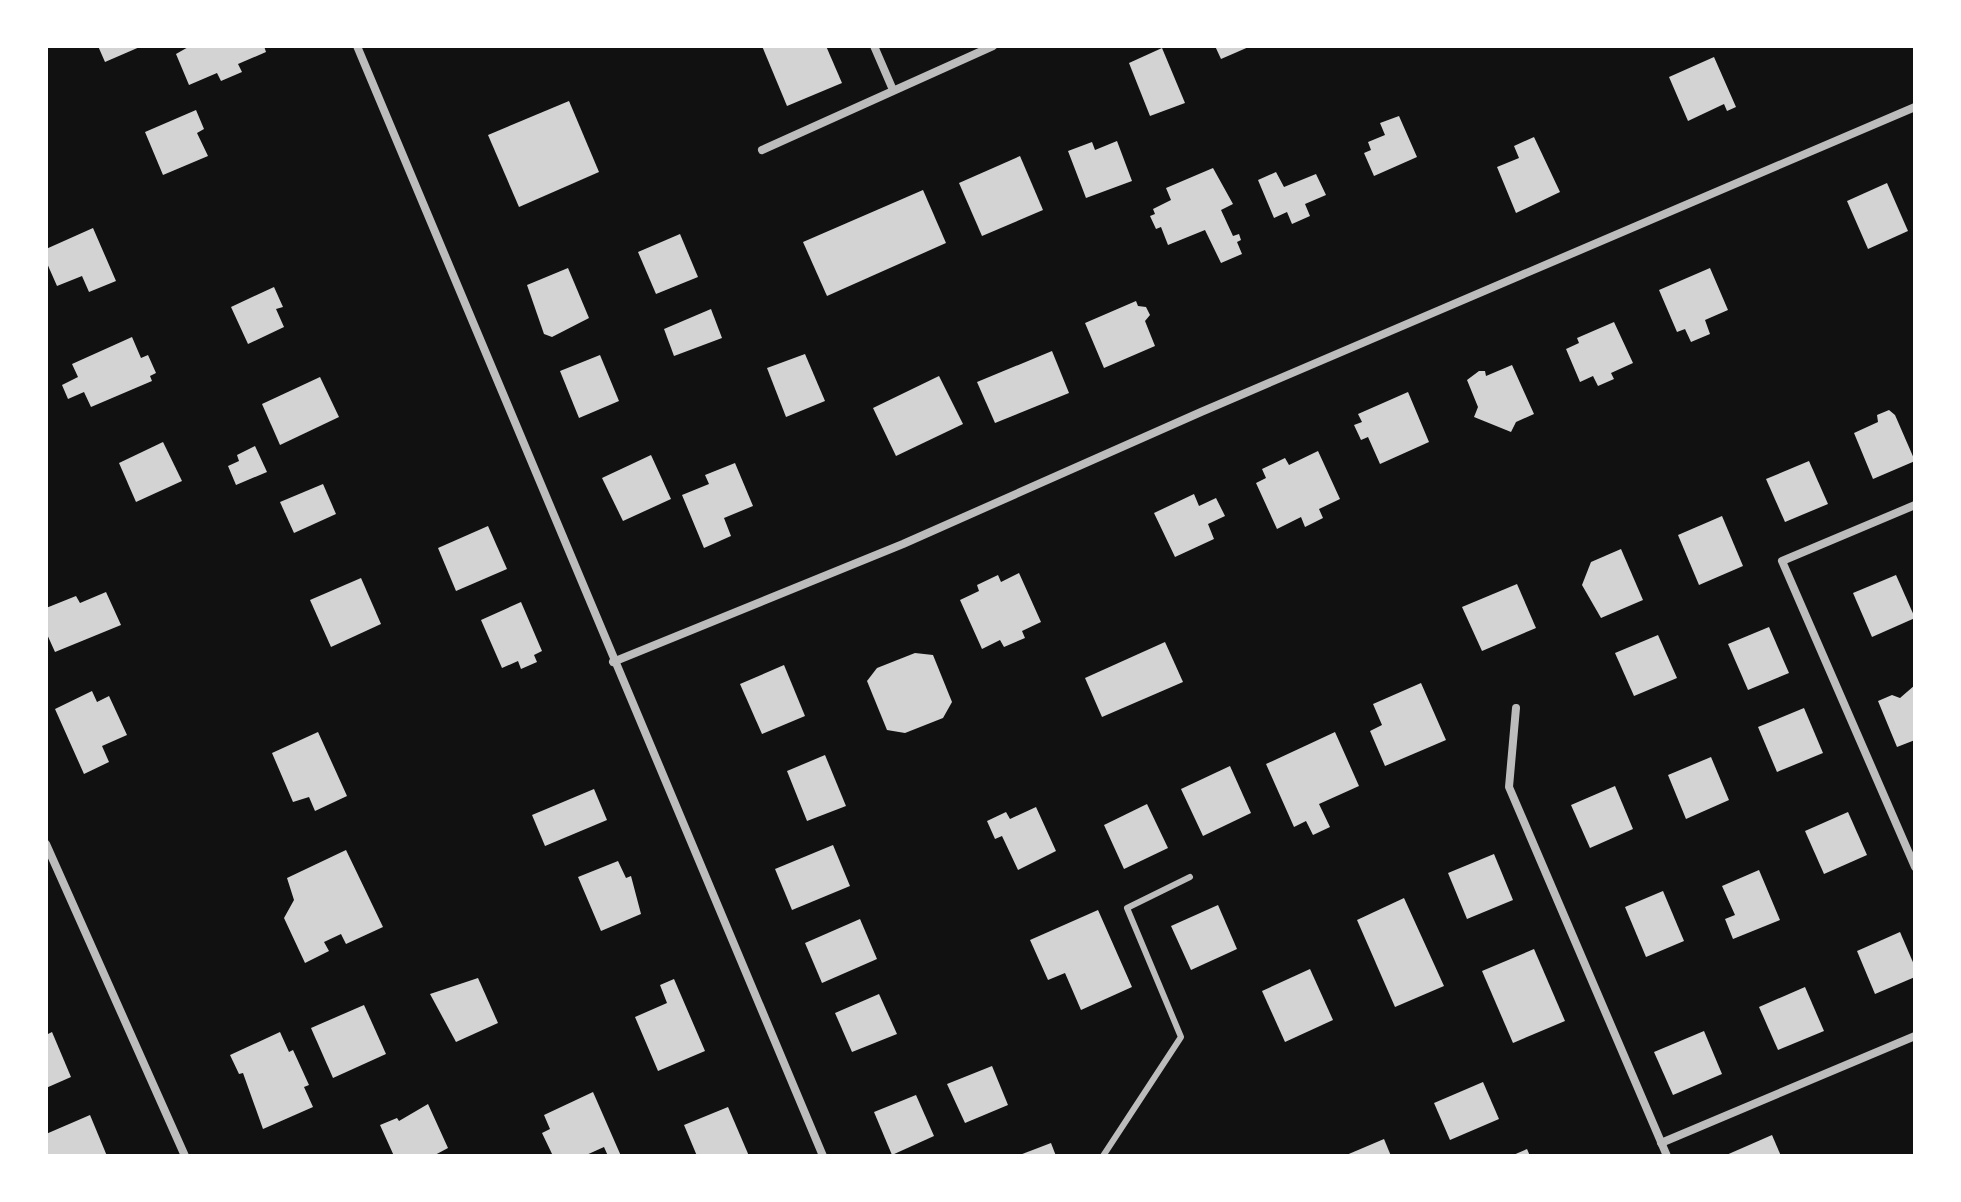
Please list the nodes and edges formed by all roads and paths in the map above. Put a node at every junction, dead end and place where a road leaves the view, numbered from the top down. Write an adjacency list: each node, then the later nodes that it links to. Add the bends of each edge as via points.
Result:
1 (357, 46): 8 (street)
2 (874, 46): 4 (street)
3 (993, 46): 4 (street)
4 (893, 90): 6 (street)
5 (1915, 107): 8 (street, via 918,538)
6 (762, 150)
7 (1915, 505): 11 (street, via 1782,561)
8 (613, 662): 16 (street)
9 (1516, 708): 14 (street, via 1509,787)
10 (46, 844): 15 (street)
11 (1915, 867)
12 (1190, 877): 17 (lane, via 1127,908 1181,1037)
13 (1915, 1036): 14 (street)
14 (1661, 1143): 18 (street)
15 (185, 1156)
16 (823, 1156)
17 (1103, 1156)
18 (1667, 1156)

